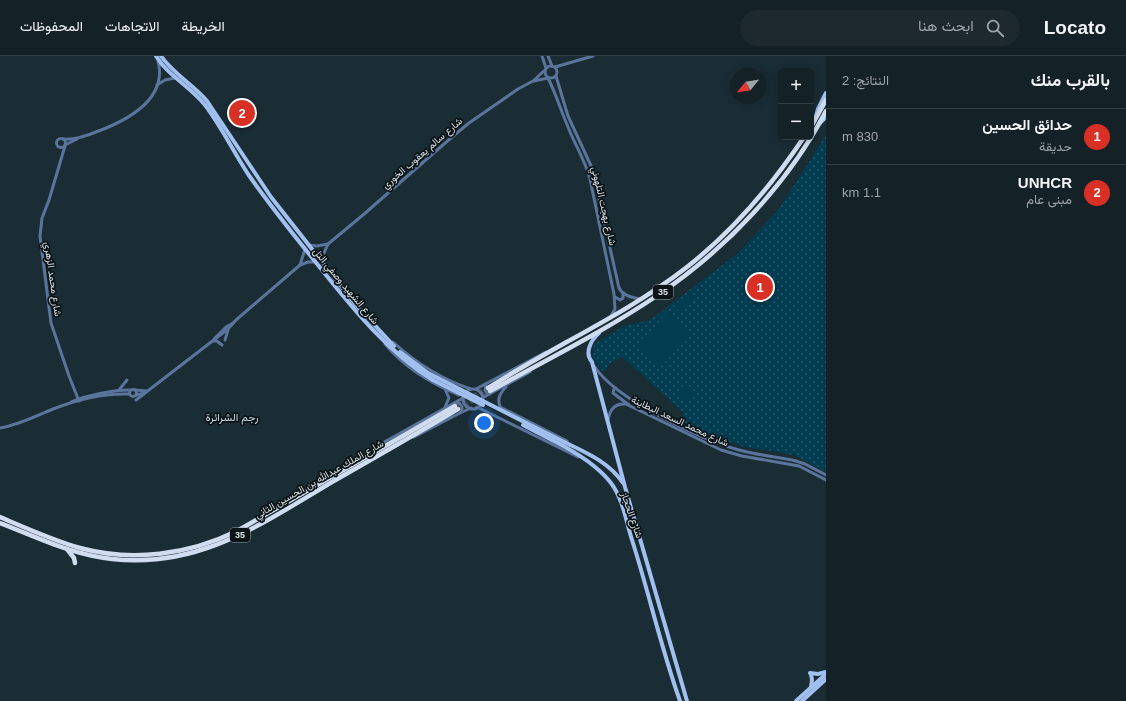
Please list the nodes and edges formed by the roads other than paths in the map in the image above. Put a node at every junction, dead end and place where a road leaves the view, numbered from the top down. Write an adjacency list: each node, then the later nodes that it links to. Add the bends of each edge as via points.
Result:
1 (156, 56): 6 (main road, شارع الشهيد وصفي التل)
2 (161, 56): 27 (main road, شارع الشهيد وصفي التل, via 174,72 207,101)
3 (542, 56): 8 (street)
4 (548, 56): 7 (street)
5 (593, 56): 7 (street)
6 (158, 61): 10 (main road, شارع الشهيد وصفي التل); 13 (street, via 160,71)
7 (554, 66): 8 (street); 9 (street)
8 (545, 69): 11 (street, via 545,76); 12 (street, شارع سالم يعقوب الخوري)
9 (556, 76): 11 (street); 37 (street, شارع بهجت التلهوني, via 568,116 592,168 619,288)
10 (175, 78): 13 (street); 28 (main road, شارع الشهيد وصفي التل, via 204,104)
11 (548, 78): 12 (street, شارع سالم يعقوب الخوري); 38 (street, شارع بهجت التلهوني, via 588,170)
12 (533, 81): 32 (street, شارع سالم يعقوب الخوري, via 466,125)
13 (157, 85): 21 (street, via 146,103 133,115 115,125)
14 (826, 93): 18 (main road)
15 (826, 100): 18 (highway)
16 (826, 111): 20 (highway, 35)
17 (826, 117): 20 (main road)
18 (816, 119): 19 (highway)
19 (814, 122)
20 (820, 123): 42 (highway, 35, via 786,174 730,237 669,288)
21 (78, 138): 22 (street); 24 (street)
22 (63, 139): 24 (street, via 66,142); 25 (street, via 57,141)
23 (802, 140): 39 (highway, 35, via 777,176 731,228 688,266)
24 (65, 146): 25 (street); 26 (street, شارع محمد الزهري)
25 (58, 147): 26 (street)
26 (62, 157): 67 (street, شارع محمد الزهري, via 42,218 40,236 51,323)
27 (255, 174): 28 (main road); 29 (main road, شارع الشهيد وصفي التل)
28 (250, 176): 30 (main road, شارع الشهيد وصفي التل)
29 (259, 180): 30 (main road); 31 (main road, شارع الشهيد وصفي التل)
30 (255, 183): 33 (main road, شارع الشهيد وصفي التل)
31 (307, 244): 32 (street); 35 (main road, شارع الشهيد وصفي التل)
32 (328, 244): 35 (street)
33 (305, 249): 34 (main road, شارع الشهيد وصفي التل); 36 (street)
34 (316, 262): 36 (street); 44 (main road, شارع الشهيد وصفي التل, via 358,315)
35 (323, 264): 44 (main road, شارع الشهيد وصفي التل)
36 (300, 265): 41 (street)
37 (623, 294): 38 (street, via 620,300); 39 (street)
38 (615, 297): 40 (street, شارع بهجت التلهوني, via 615,309)
39 (641, 299): 40 (highway, 35)
40 (608, 319): 48 (highway, 35)
41 (233, 323): 43 (street); 46 (street)
42 (607, 327): 48 (highway, 35); 49 (main road, شارع الحجاز, via 590,342 589,359)
43 (228, 330): 45 (street); 46 (street)
44 (376, 330): 51 (street, via 411,358); 54 (street, via 401,361 419,375); 81 (main road, شارع الشهيد وصفي التل, bridge, via 398,352 428,373)
45 (225, 340)
46 (212, 341): 47 (street); 62 (street)
47 (222, 345)
48 (556, 351): 52 (street, via 548,361); 57 (highway, 35); 57 (street, via 540,354)
49 (592, 362): 53 (street, شارع محمد السعد البطاينة, via 602,377); 79 (main road, شارع الحجاز)
50 (127, 380): 58 (street)
51 (452, 382): 55 (street); 61 (street, via 456,389)
52 (508, 385): 57 (street); 74 (street, via 499,397)
53 (616, 388): 70 (street, via 613,393); 77 (street, شارع محمد السعد البطاينة)
54 (445, 389): 61 (street); 75 (street, via 449,400)
55 (471, 389): 56 (street); 65 (street)
56 (476, 389): 57 (street); 66 (street)
57 (489, 389): 66 (street)
58 (119, 390): 59 (street); 67 (street)
59 (130, 390): 60 (street); 63 (street)
60 (134, 390): 62 (street); 64 (street)
61 (449, 391): 65 (street)
62 (146, 392): 64 (street); 68 (street)
63 (129, 394): 64 (street, via 133,397); 67 (street)
64 (136, 395)
65 (463, 397): 72 (street); 73 (street, via 464,404)
66 (482, 399): 69 (street, شارع الحجاز); 71 (street)
67 (78, 400): 80 (street)
68 (136, 400)
69 (492, 403): 74 (street, شارع الحجاز); 76 (street, via 487,407)
70 (631, 406): 78 (street, شارع محمد السعد البطاينة); 79 (street, شارع محمد السعد البطاينة, via 614,406)
71 (477, 407): 73 (street); 76 (street, شارع الحجاز)
72 (457, 408): 73 (street); 75 (street); 83 (highway, شارع الملك عبدالله بن الحسين الثاني / 35); 92 (highway, شارع الملك عبدالله بن الحسين الثاني / 35, via 255,527 217,545 166,558 132,560 96,557)
73 (471, 408)
74 (501, 408): 82 (street, شارع الحجاز)
75 (442, 410): 83 (street, via 379,445)
76 (490, 414): 84 (street, شارع الحجاز)
77 (657, 414): 78 (street); 85 (street, شارع محمد السعد البطاينة, via 721,444 796,461)
78 (655, 419): 86 (street, شارع محمد السعد البطاينة, via 721,450 799,466)
79 (608, 424): 87 (main road, شارع الحجاز)
80 (0, 428)
81 (553, 439): 82 (main road, شارع الشهيد وصفي التل); 84 (main road, شارع الشهيد وصفي التل)
82 (578, 449): 87 (main road, شارع الحجاز, via 604,463)
83 (363, 459): 88 (highway, شارع الملك عبدالله بن الحسين الثاني / 35, via 226,536 204,545 172,552 136,555 87,550)
84 (584, 460): 98 (main road, شارع الحجاز, via 604,476 614,487 619,498)
85 (826, 475)
86 (826, 480)
87 (625, 487): 99 (main road, شارع الحجاز)
88 (0, 517)
89 (0, 523): 91 (highway, شارع الملك عبدالله بن الحسين الثاني / 35)
90 (0, 526): 91 (street)
91 (8, 526): 92 (highway, شارع الملك عبدالله بن الحسين الثاني / 35)
92 (67, 550): 93 (highway)
93 (75, 563)
94 (826, 673): 96 (main road); 96 (main road, via 810,673)
95 (826, 680): 97 (main road)
96 (811, 688): 100 (main road)
97 (802, 700)
98 (680, 701)
99 (688, 701)
100 (796, 701)

